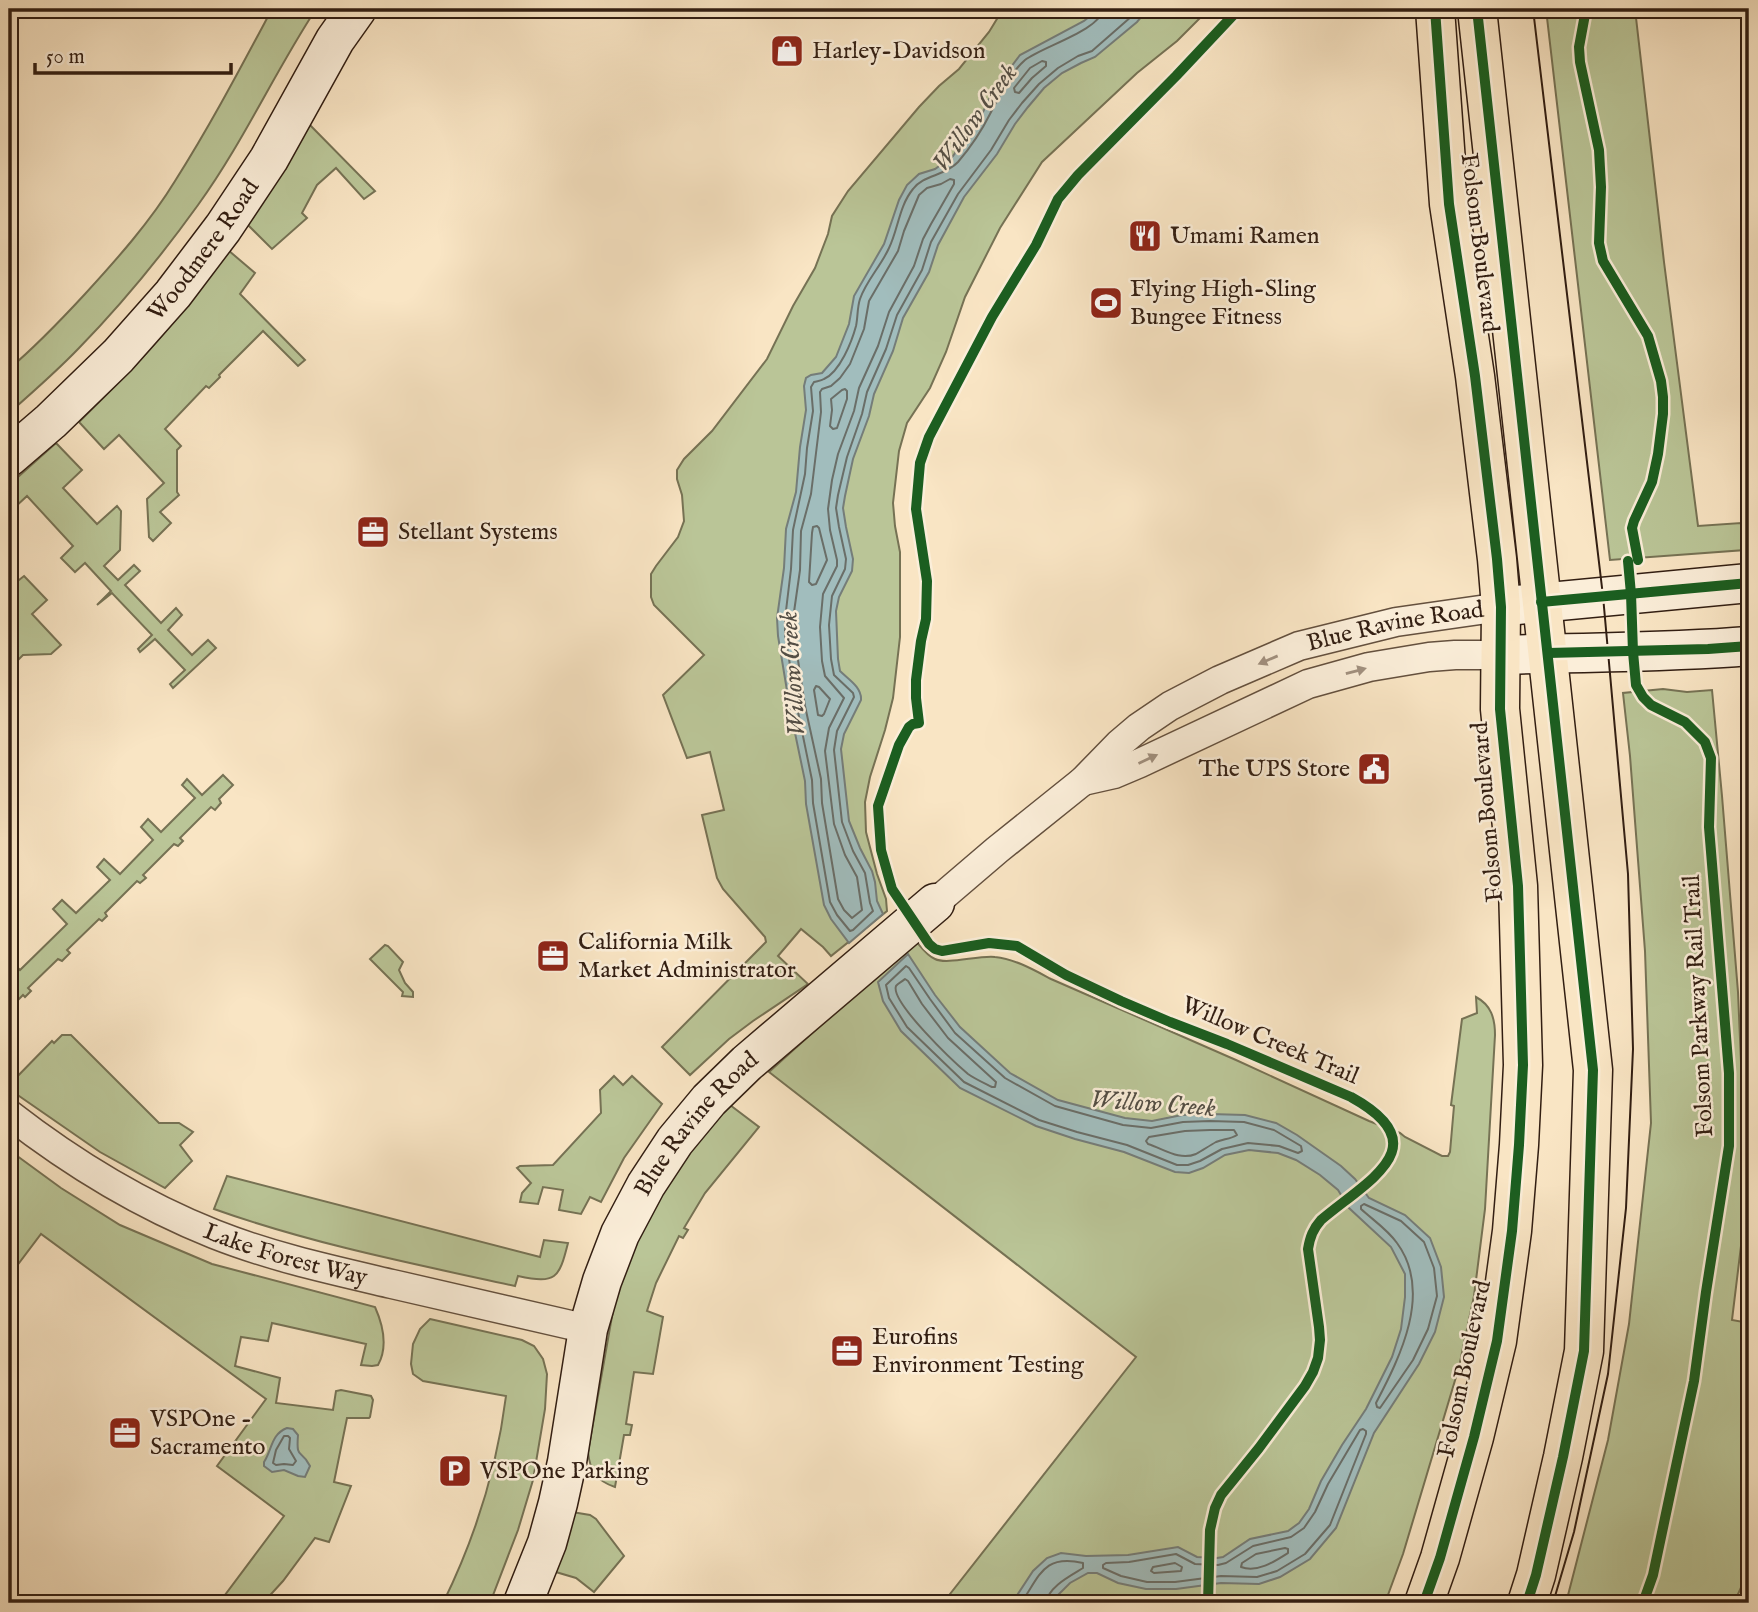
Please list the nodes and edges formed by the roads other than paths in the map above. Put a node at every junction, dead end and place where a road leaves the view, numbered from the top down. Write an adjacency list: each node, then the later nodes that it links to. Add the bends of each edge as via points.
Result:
1 (357, 9): 4 (street, Woodmere Road, via 269,159 173,294 118,356)
2 (1435, 9): 7 (main road, Folsom Boulevard, via 1449,204 1475,376)
3 (1477, 9): 6 (main road, Folsom Boulevard)
4 (9, 457)
5 (1749, 583): 6 (street, Blue Ravine Road)
6 (1541, 602): 7 (street, Blue Ravine Road); 9 (main road, Folsom Boulevard)
7 (1501, 607): 10 (main road, Folsom Boulevard); 11 (street, Blue Ravine Road, one-way to 11, via 1396,622 1299,646 1170,706 1119,744)
8 (1749, 646): 9 (street, Blue Ravine Road)
9 (1548, 653): 10 (street, Blue Ravine Road); 17 (main road, Folsom Boulevard, via 1592,1082 1584,1352)
10 (1501, 655): 11 (street, Blue Ravine Road, one-way to 10, via 1140,763 1308,684 1429,657); 16 (main road, Folsom Boulevard, via 1500,709 1518,886 1522,992 1523,1065 1514,1206 1497,1341 1448,1531)
11 (1083, 781): 12 (street, Blue Ravine Road)
12 (935, 903): 14 (street, Blue Ravine Road, via 747,1063 675,1141 617,1242)
13 (9, 1114): 14 (street, Lake Forest Way, via 91,1173 213,1233 324,1268)
14 (588, 1329): 15 (street, Blue Ravine Road, via 558,1503)
15 (523, 1603)
16 (1424, 1603)
17 (1527, 1603)

